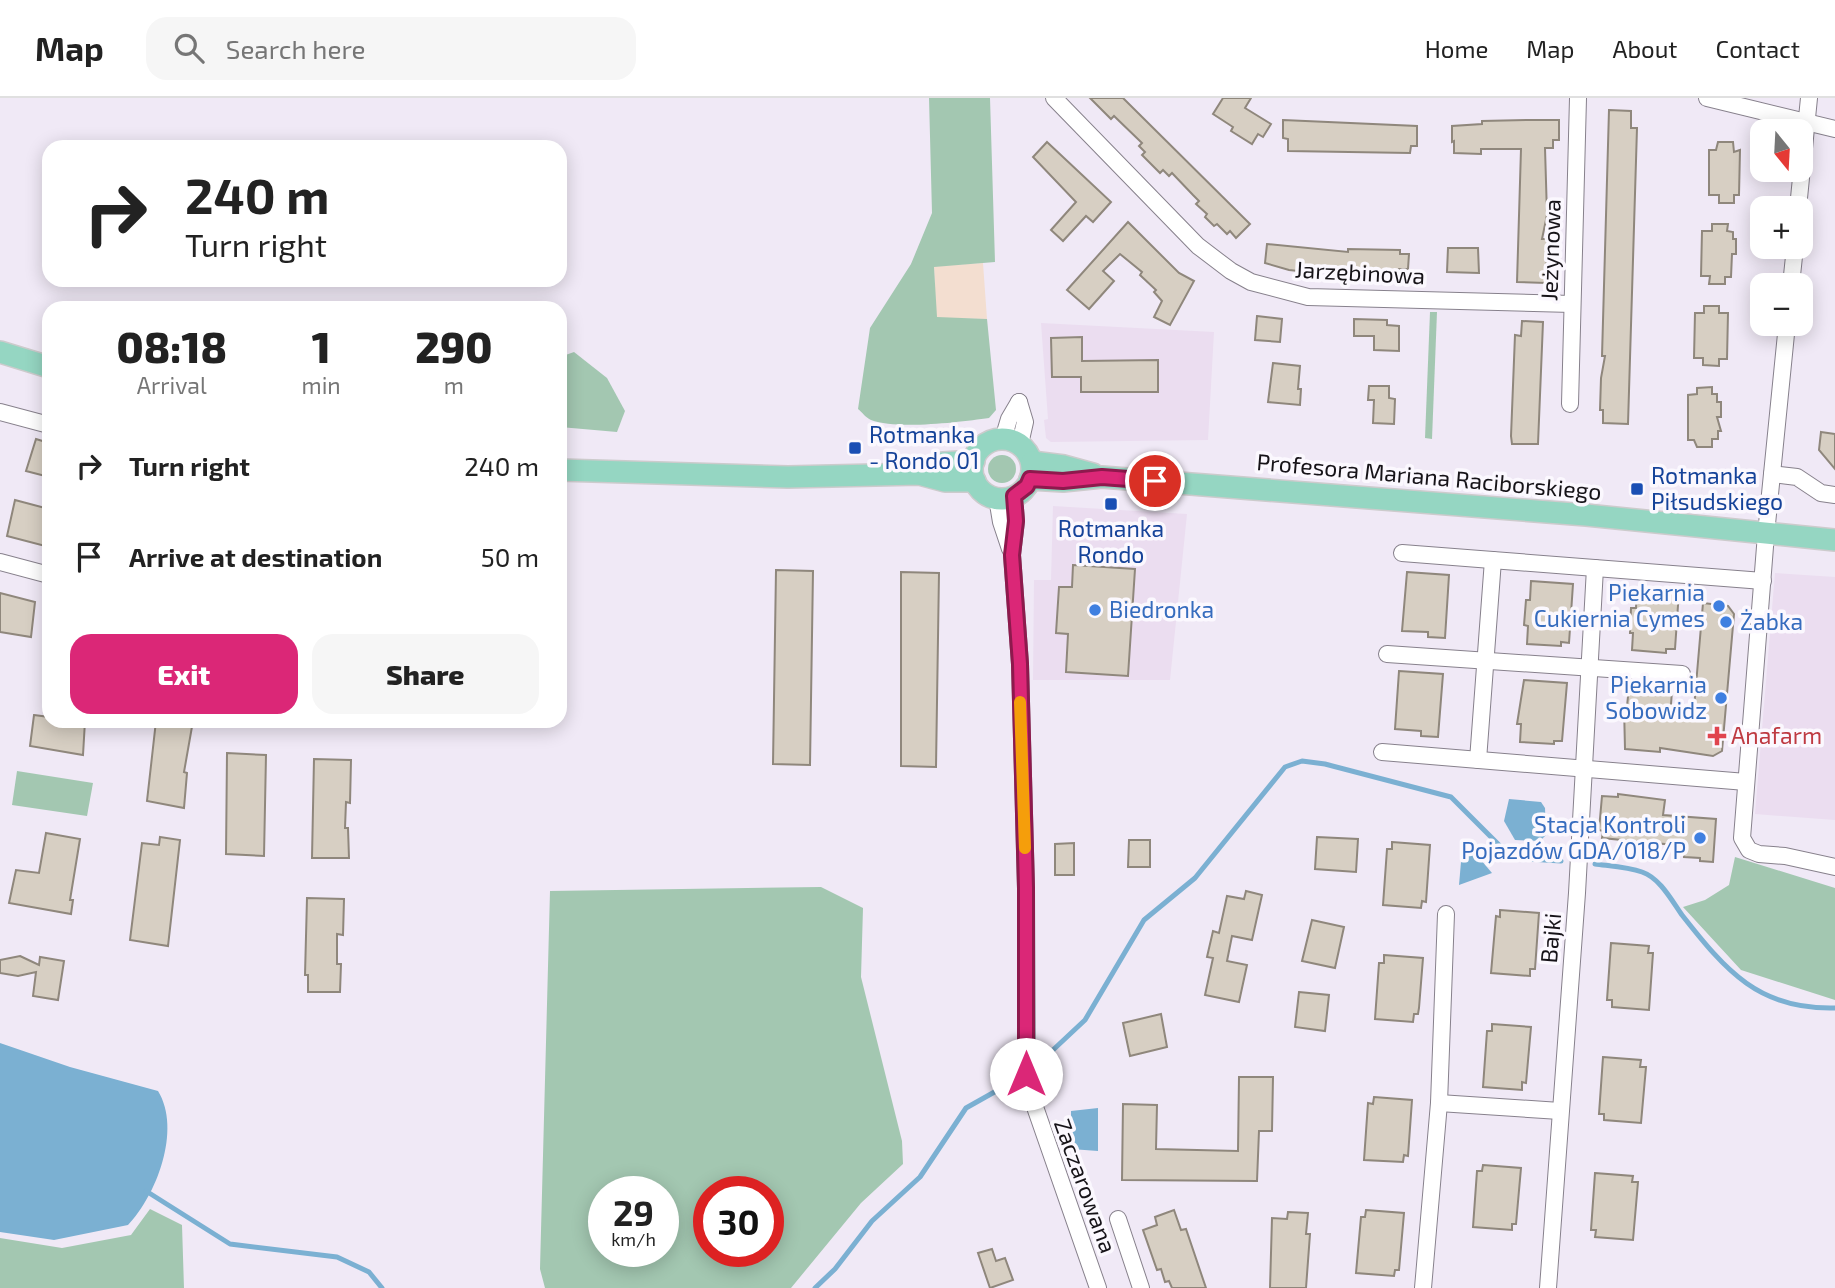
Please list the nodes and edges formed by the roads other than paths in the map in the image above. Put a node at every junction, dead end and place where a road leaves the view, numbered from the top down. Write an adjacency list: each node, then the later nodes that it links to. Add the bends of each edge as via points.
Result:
1 (1054, 98): 9 (street, Jarzębinowa, via 1198,246 1251,282 1308,297)
2 (1578, 98): 9 (street, Jeżynowa)
3 (1707, 98): 5 (street)
4 (1809, 98): 6 (street)
5 (1794, 119)
6 (1807, 119)
7 (1813, 124): 8 (street)
8 (1835, 129)
9 (1572, 304): 13 (street, Jeżynowa)
10 (1786, 336): 19 (street)
11 (0, 352): 12 (main road)
12 (42, 365)
13 (1570, 404)
14 (0, 412): 15 (street)
15 (42, 423)
16 (1021, 456): 18 (main road, via 985,445); 21 (main road, via 1027,486); 22 (main road, Profesora Mariana Raciborskiego, via 1063,481 1102,477 1586,515)
17 (567, 470): 18 (main road, via 788,477 919,474 943,463)
18 (974, 471): 21 (main road, via 988,495)
19 (1772, 474): 20 (street, via 1797,477 1821,494); 22 (street)
20 (1835, 495)
21 (1005, 497): 43 (street, Zaczarowana, via 1001,522 1012,555 1020,664 1027,1084)
22 (1766, 534): 23 (main road, Profesora Mariana Raciborskiego); 29 (street)
23 (1835, 540)
24 (1402, 553): 25 (street)
25 (1493, 559): 27 (street); 31 (street)
26 (0, 562): 28 (street)
27 (1595, 568): 29 (street); 32 (street, Bajki)
28 (42, 573)
29 (1763, 581): 37 (street)
30 (1387, 654): 31 (street)
31 (1485, 661): 32 (street); 35 (street)
32 (1590, 668): 33 (street); 36 (street, Bajki)
33 (1682, 674)
34 (1382, 752): 35 (street)
35 (1478, 760): 36 (street)
36 (1584, 768): 37 (street); 41 (street, Bajki)
37 (1746, 782): 38 (street, via 1742,838 1749,850)
38 (1835, 867)
39 (1446, 914): 40 (street)
40 (1438, 1103): 41 (street); 45 (street)
41 (1560, 1111): 46 (street, Bajki)
42 (1118, 1219): 44 (street)
43 (1098, 1288)
44 (1140, 1288)
45 (1423, 1288)
46 (1548, 1288)

